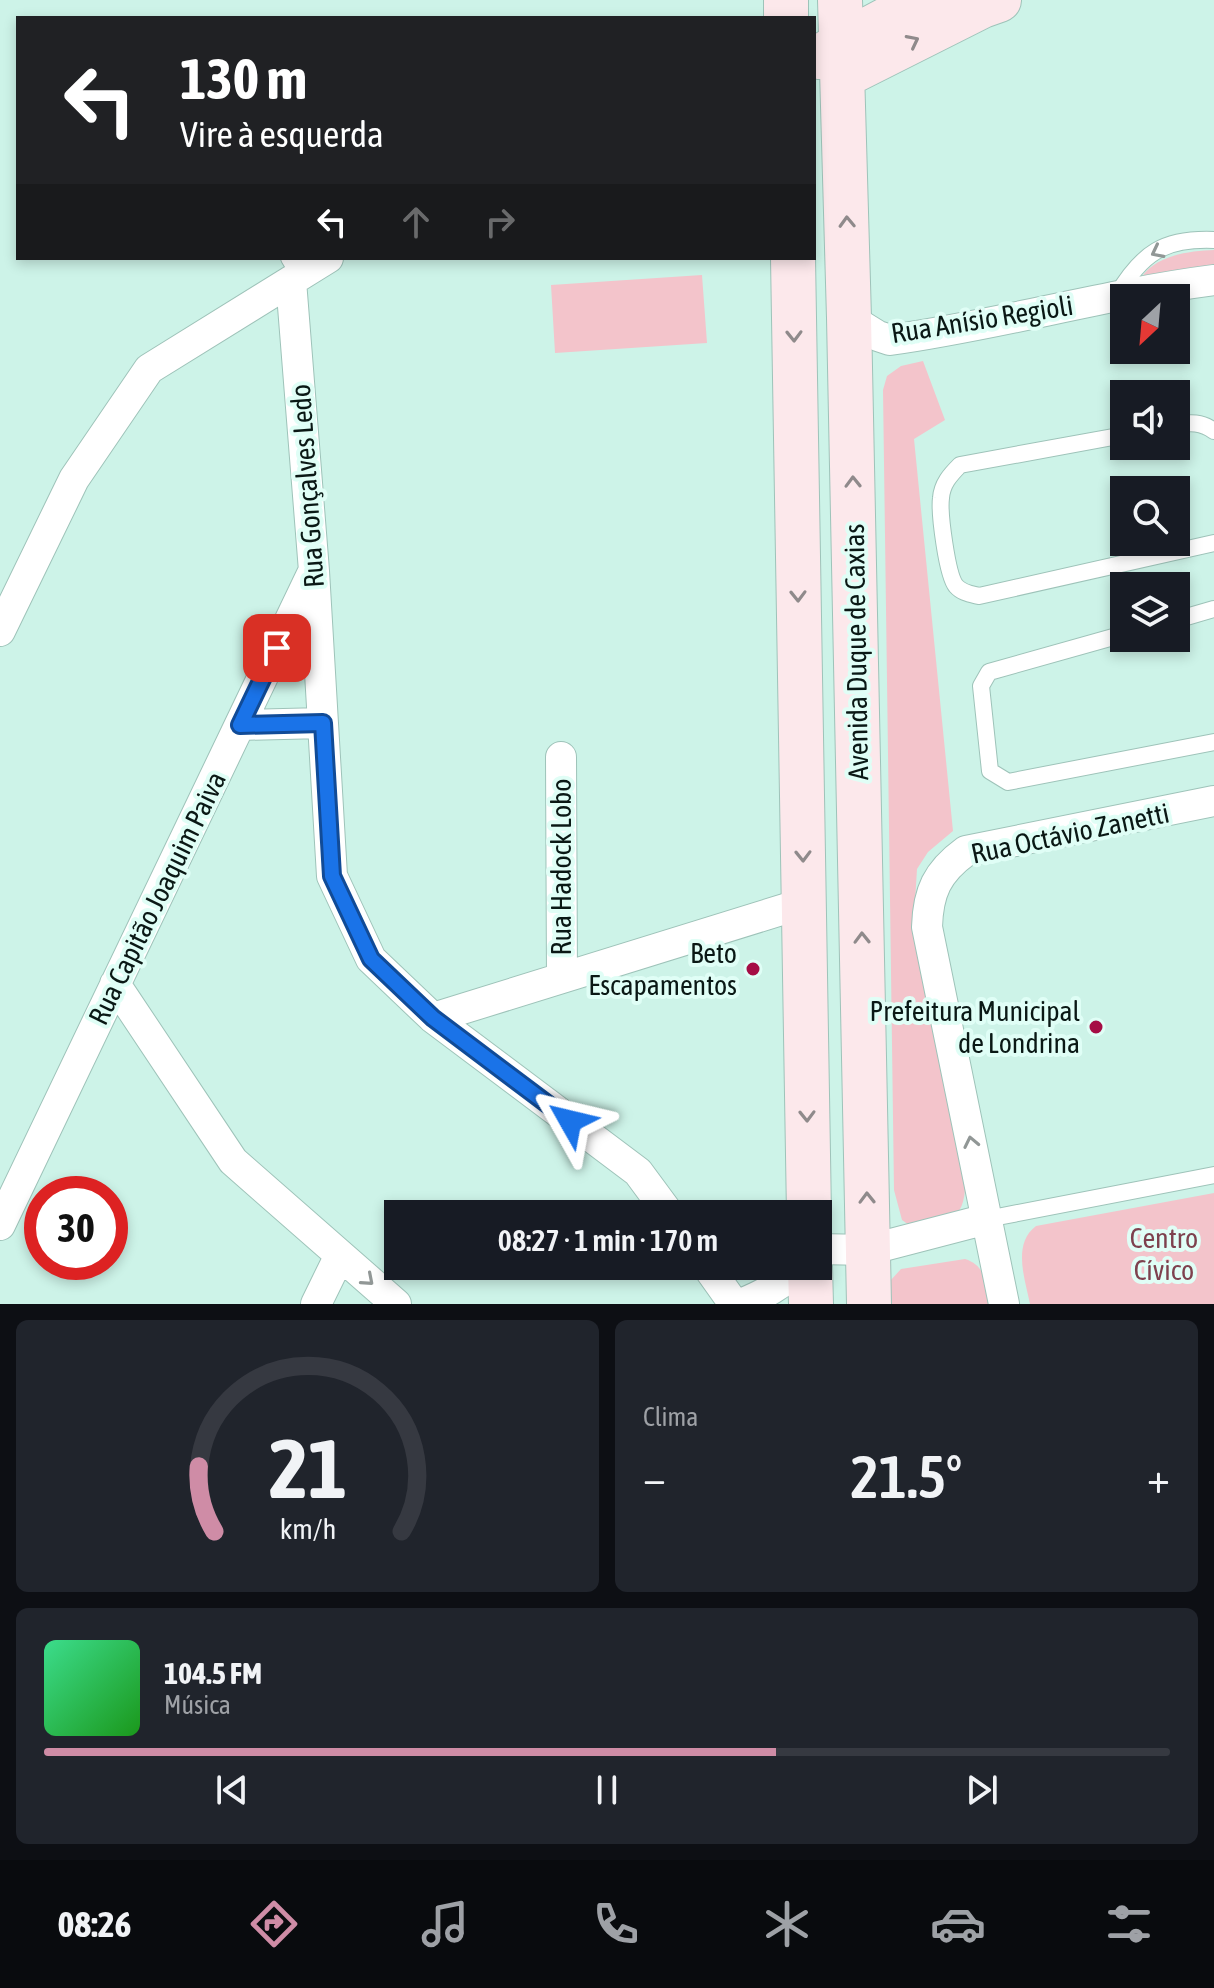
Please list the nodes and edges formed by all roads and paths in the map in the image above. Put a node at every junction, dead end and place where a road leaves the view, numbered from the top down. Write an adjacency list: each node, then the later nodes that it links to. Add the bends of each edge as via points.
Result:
1 (840, 0): 4 (main road, Avenida Duque de Caxias)
2 (923, 0): 4 (main road)
3 (999, 0): 4 (main road, one-way to 3)
4 (826, 59): 13 (main road, Avenida Duque de Caxias, one-way to 4)
5 (1214, 240): 10 (lane, one-way to 10, via 1181,242 1157,251 1143,259)
6 (323, 260): 8 (street)
7 (793, 260): 28 (main road, Avenida Duque de Caxias, one-way to 28)
8 (293, 271): 18 (street, Rua Gonçalves Ledo); 21 (street, via 149,369 74,479)
9 (1214, 280): 11 (street, Rua Anísio Regioli)
10 (1125, 284)
11 (1188, 284)
12 (1110, 297): 13 (street, Rua Anísio Regioli, via 890,340)
13 (849, 318): 38 (main road, Avenida Duque de Caxias, one-way to 13)
14 (1190, 422): 15 (lane)
15 (1214, 431)
16 (1110, 438): 17 (lane, via 960,465 946,480 941,498 954,584 979,596)
17 (1214, 543)
18 (314, 571): 23 (street, Rua Gonçalves Ledo); 24 (street, Rua Capitão Joaquim Paiva)
19 (1214, 609): 20 (lane)
20 (1190, 616)
21 (0, 631)
22 (1110, 638): 25 (lane, via 989,672 981,686 990,771 1008,782)
23 (323, 723): 24 (street); 31 (street, Rua Gonçalves Ledo, via 332,876 371,959)
24 (240, 725): 30 (street, Rua Capitão Joaquim Paiva)
25 (1214, 742)
26 (561, 757): 29 (street, Rua Hadock Lobo)
27 (1214, 801): 35 (street, Rua Octávio Zanetti, one-way to 27, via 927,927 928,902 940,875 954,859 977,848)
28 (804, 903): 29 (street); 34 (main road, Avenida Duque de Caxias, one-way to 34)
29 (562, 978): 31 (street)
30 (115, 984): 36 (street, Rua Capitão Joaquim Paiva); 39 (street, via 233,1161)
31 (433, 1018): 33 (street, Rua Gonçalves Ledo, via 638,1172)
32 (1214, 1175): 35 (lane)
33 (659, 1200)
34 (809, 1200)
35 (987, 1219): 38 (street); 49 (street, Rua Octávio Zanetti)
36 (0, 1225)
37 (832, 1249): 38 (street)
38 (868, 1250): 48 (main road, Avenida Duque de Caxias)
39 (340, 1255): 43 (street); 44 (street, one-way to 44)
40 (717, 1280): 45 (street)
41 (785, 1280): 46 (street)
42 (810, 1280): 47 (main road)
43 (316, 1304)
44 (396, 1304)
45 (734, 1304)
46 (741, 1304)
47 (811, 1304)
48 (869, 1304)
49 (1004, 1304)

